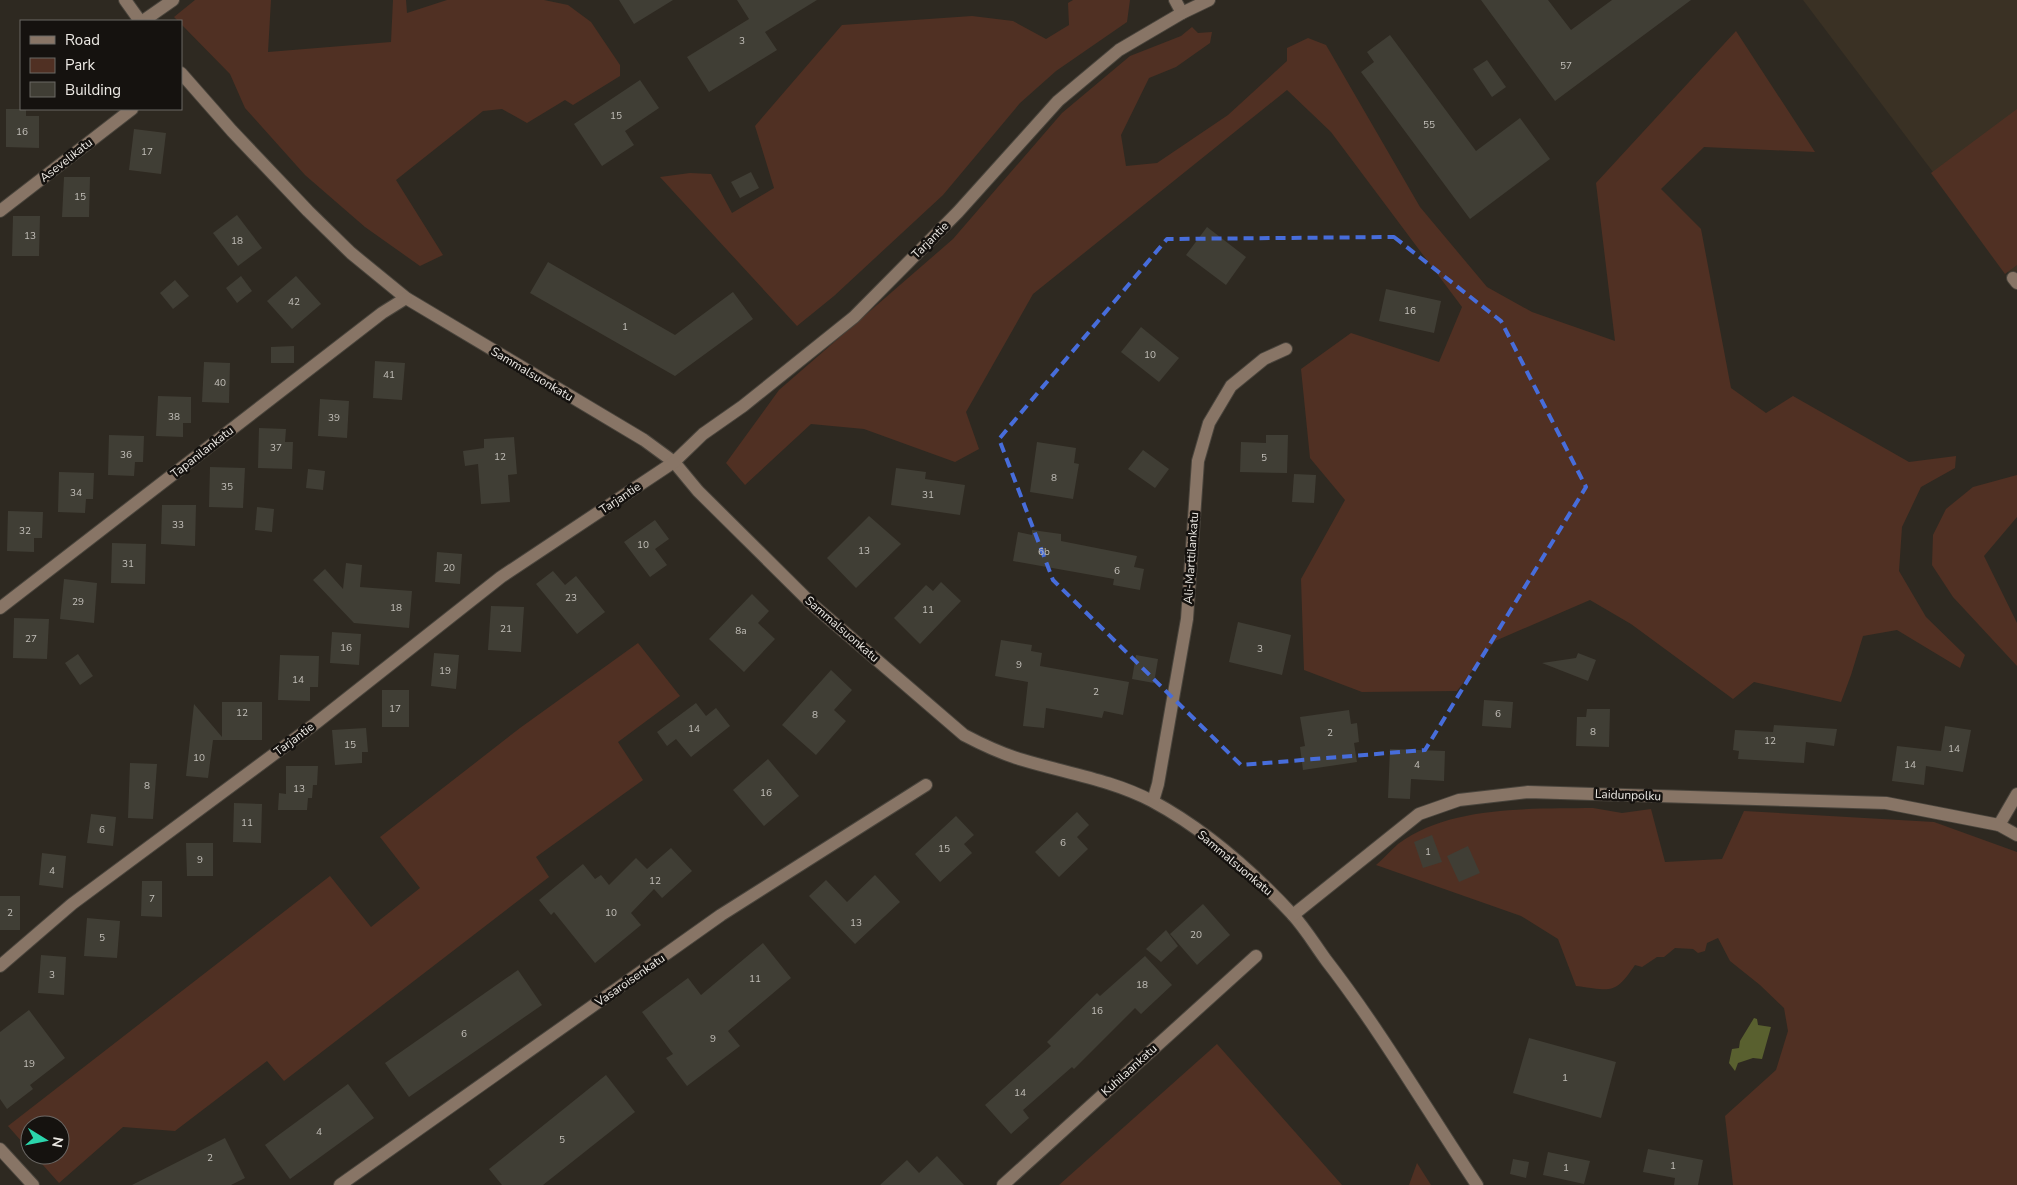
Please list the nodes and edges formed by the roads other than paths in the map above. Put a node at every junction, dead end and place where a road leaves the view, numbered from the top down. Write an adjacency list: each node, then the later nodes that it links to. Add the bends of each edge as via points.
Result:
1 (124, 0): 6 (street)
2 (173, 0): 7 (street)
3 (1175, 0): 5 (street)
4 (1209, 0): 5 (street, Tarjantie)
5 (1182, 12): 13 (street, Tarjantie, via 1119,50 1058,101 958,212 854,317 703,434)
6 (140, 20)
7 (143, 20)
8 (182, 74): 11 (street, Sammalsuonkatu, via 308,211 351,253)
9 (131, 110): 10 (street, Asevelikatu)
10 (0, 211)
11 (406, 298): 13 (street, Sammalsuonkatu, via 644,440); 14 (street, Tapanilankatu, via 382,313)
12 (1286, 349): 17 (street, Ali-Marttilankatu, via 1264,359 1231,386 1209,423 1198,461 1187,619)
13 (674, 462): 17 (street, Sammalsuonkatu, via 698,491 813,605 964,735 1022,760 1128,789); 22 (street, Tarjantie, via 501,577 316,723 72,904)
14 (0, 608)
15 (926, 785): 25 (street, Vasaroisenkatu, via 721,915)
16 (2017, 794): 18 (street)
17 (1153, 802): 20 (street, Sammalsuonkatu, via 1213,841)
18 (1999, 825): 19 (street, Laidunpolku); 20 (street, Laidunpolku, via 1886,803 1528,792 1459,800 1419,814)
19 (2017, 835)
20 (1293, 916): 27 (street, Sammalsuonkatu, via 1353,995)
21 (1256, 956): 26 (street, Kuhilaankatu)
22 (0, 966)
23 (0, 1149): 24 (street)
24 (33, 1185)
25 (340, 1185)
26 (1003, 1185)
27 (1477, 1185)

